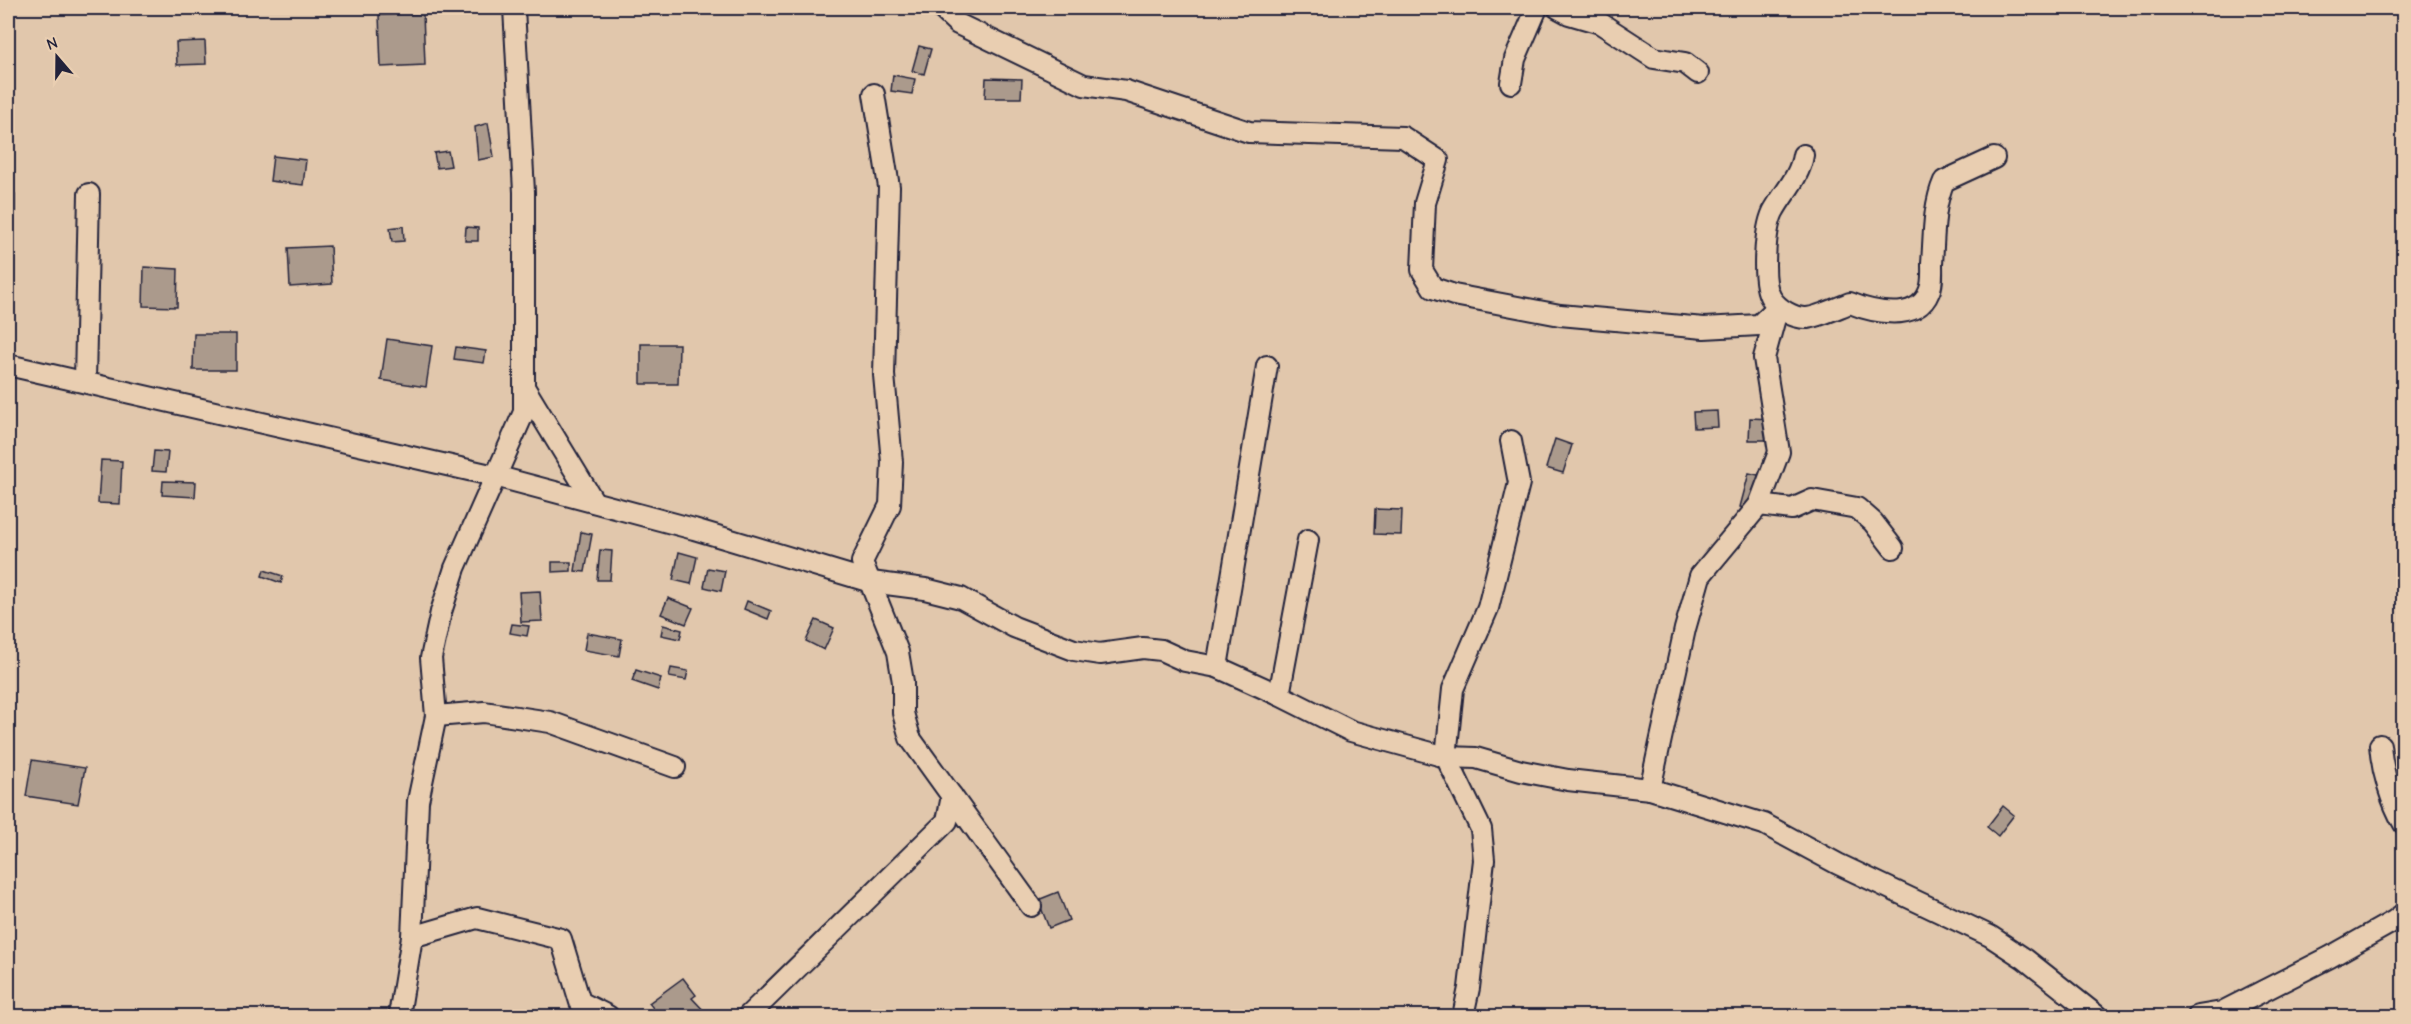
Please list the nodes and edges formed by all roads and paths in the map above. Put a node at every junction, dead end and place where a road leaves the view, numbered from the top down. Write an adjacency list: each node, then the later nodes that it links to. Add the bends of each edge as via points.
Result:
1 (514, 8): 15 (street, via 524,192)
2 (941, 8): 11 (street, via 958,24 1084,85 1126,91 1249,132 1403,137 1437,160 1425,203 1422,270 1433,288 1560,315 1704,328 1759,325)
3 (1537, 8): 6 (street, via 1515,59)
4 (1558, 8): 5 (street, via 1600,23 1654,58 1685,63)
5 (1698, 73)
6 (1511, 83)
7 (874, 94): 22 (street, via 890,187 885,375 892,462 890,505 862,562)
8 (1803, 155): 11 (street, via 1802,166 1773,213 1766,233 1767,287)
9 (1994, 158): 11 (street, via 1944,181 1939,191 1929,293 1922,302 1891,314 1850,303 1807,318 1786,313)
10 (89, 195): 14 (street)
11 (1778, 306): 19 (street, via 1764,358 1779,452)
12 (8, 365): 14 (street)
13 (1266, 366): 23 (street)
14 (85, 381): 17 (street)
15 (524, 387): 17 (street, via 524,412); 18 (street)
16 (1511, 441): 27 (street, via 1519,483 1488,608 1453,689)
17 (495, 476): 18 (street); 25 (street, via 455,568 441,612 431,658)
18 (594, 502): 22 (street)
19 (1759, 505): 21 (street, via 1792,509 1812,500 1857,508); 29 (street, via 1700,576)
20 (1308, 540): 24 (street)
21 (1893, 548)
22 (871, 582): 23 (street, via 961,598 1014,627 1074,651 1100,654 1143,648 1161,650 1185,661); 30 (street, via 898,652 903,713 910,738)
23 (1217, 667): 24 (street)
24 (1279, 695): 27 (street, via 1351,731)
25 (436, 716): 28 (street, via 484,712 550,722); 34 (street, via 418,801)
26 (2380, 745): 31 (street, via 2396,811)
27 (1446, 757): 29 (street, via 1476,758 1568,780); 39 (street, via 1481,829 1484,860)
28 (675, 767)
29 (1650, 789): 40 (street, via 1764,825 1990,936 2025,958)
30 (952, 796): 32 (street); 38 (street, via 947,821)
31 (2403, 824)
32 (1031, 906)
33 (2400, 922): 35 (street)
34 (412, 937): 36 (street); 37 (street, via 477,918 561,939 580,1002)
35 (2220, 1014): 41 (street)
36 (399, 1017)
37 (608, 1017)
38 (748, 1017)
39 (1463, 1017)
40 (2097, 1017)
41 (2198, 1017)

